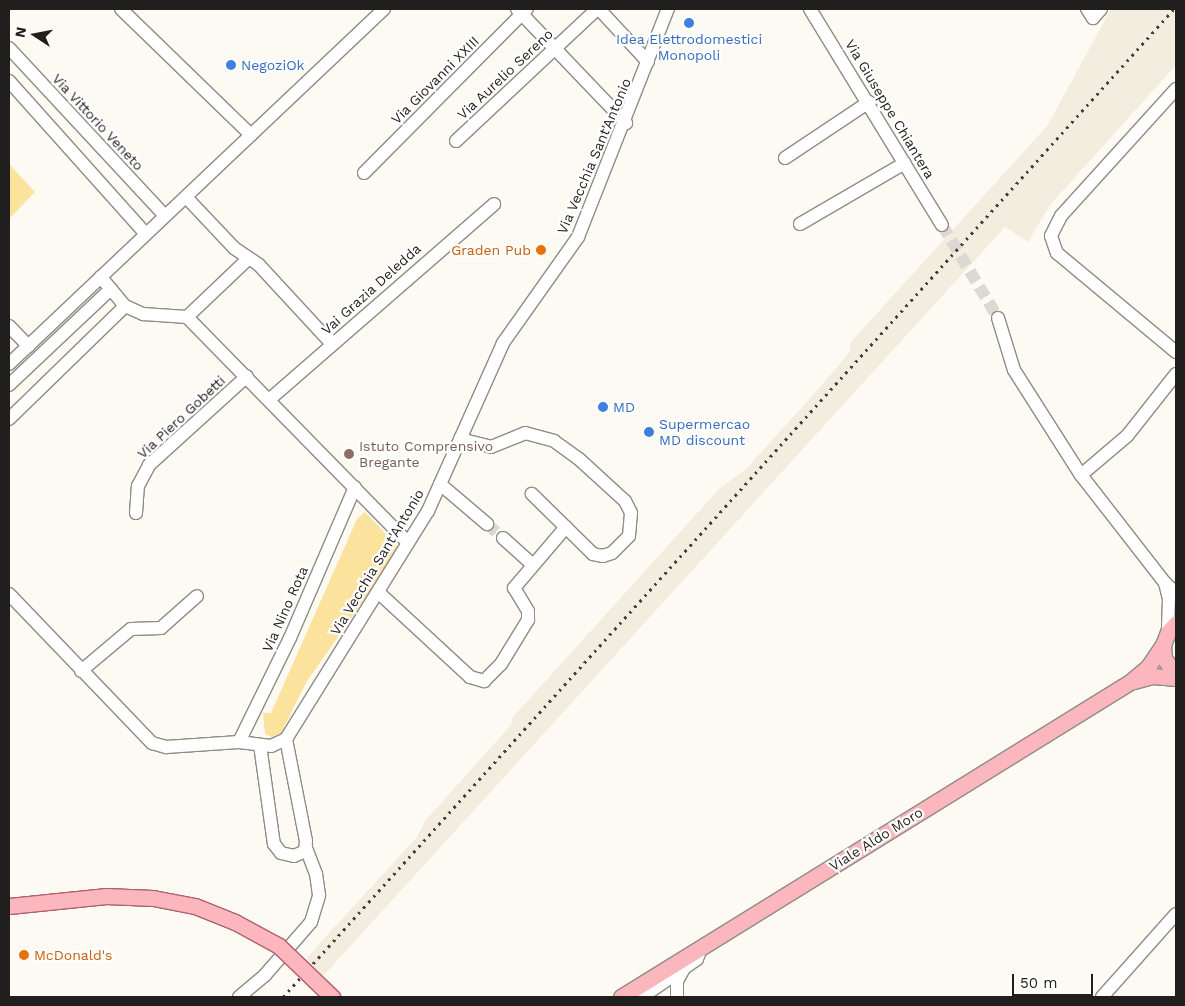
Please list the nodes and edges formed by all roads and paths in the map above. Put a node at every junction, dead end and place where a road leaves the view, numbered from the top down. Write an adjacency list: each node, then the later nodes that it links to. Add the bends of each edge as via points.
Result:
1 (121, 9): 16 (street)
2 (598, 9): 10 (street, Via Aurelio Sereno); 11 (street)
3 (668, 9): 11 (street, Via Vecchia Sant'Antonio)
4 (810, 9): 14 (street, Via Giuseppe Chiantera)
5 (1087, 9): 6 (street, via 1093,18)
6 (1101, 9)
7 (376, 11): 16 (street)
8 (522, 11): 10 (street); 20 (street, Via Giovanni XXIII)
9 (9, 48): 23 (street, Via Vittorio Veneto)
10 (554, 49): 15 (street); 17 (street, Via Aurelio Sereno)
11 (648, 62): 15 (street, Via Vecchia Sant'Antonio)
12 (9, 81): 26 (street)
13 (1176, 89): 36 (street, via 1061,216 1051,236 1057,253)
14 (869, 102): 18 (street); 19 (street, Via Giuseppe Chiantera)
15 (626, 123): 43 (street, Via Vecchia Sant'Antonio, via 578,237 503,343)
16 (251, 135): 21 (street)
17 (456, 141)
18 (785, 158)
19 (905, 163): 24 (street); 25 (street, Via Giuseppe Chiantera)
20 (364, 172)
21 (186, 196): 23 (street); 27 (street)
22 (494, 204): 34 (street, Vai Grazia Deledda)
23 (165, 216): 26 (street)
24 (800, 224)
25 (942, 225)
26 (146, 234): 28 (street)
27 (248, 259): 31 (street); 34 (street, via 259,265)
28 (101, 277): 29 (street); 35 (street)
29 (111, 289): 30 (street); 40 (street)
30 (126, 306): 31 (street, via 143,314); 42 (street)
31 (187, 317): 39 (street, Via Piero Gobetti)
32 (998, 318): 44 (street, via 1014,370)
33 (9, 326): 35 (street)
34 (332, 344): 41 (street, Vai Grazia Deledda)
35 (28, 346): 37 (street)
36 (1176, 352)
37 (9, 364)
38 (1176, 374): 44 (street, via 1127,436)
39 (247, 376): 41 (street, Via Piero Gobetti); 48 (street, Via Piero Gobetti, via 149,465 138,486)
40 (9, 385)
41 (270, 399): 46 (street, Via Piero Gobetti)
42 (9, 419)
43 (460, 439): 45 (street, Via Vecchia Sant'Antonio); 50 (street, via 490,447 525,433 554,441 625,501 631,513 628,536 612,553 603,556 586,550)
44 (1081, 475): 54 (street)
45 (440, 484): 49 (street); 52 (street, Via Vecchia Sant'Antonio)
46 (355, 486): 52 (street, Via Piero Gobetti); 64 (street, Via Nino Rota, via 290,638)
47 (532, 494): 50 (street)
48 (136, 513)
49 (487, 524)
50 (566, 527): 53 (street)
51 (503, 538): 53 (street)
52 (408, 543): 55 (street, Via Vecchia Sant'Antonio)
53 (533, 564): 55 (street, via 514,588 525,604 528,620 501,664 479,682)
54 (1165, 583): 56 (street); 59 (street, via 1169,599)
55 (378, 592): 63 (street, Via Vecchia Sant'Antonio)
56 (1176, 593)
57 (9, 594): 60 (street)
58 (197, 596): 60 (street, via 161,628 131,629)
59 (1169, 633): 61 (main road, via 1164,658); 62 (main road, Viale Aldo Moro, via 1148,667)
60 (81, 671): 64 (street, via 152,743 166,747)
61 (1176, 677): 62 (main road, Viale Aldo Moro, via 1153,676)
62 (1130, 682): 69 (main road, Viale Aldo Moro)
63 (286, 739): 65 (street, via 278,744); 66 (street)
64 (239, 742): 65 (street)
65 (260, 745): 66 (street, via 274,844 288,855 301,854)
66 (306, 848): 72 (street, via 316,874 319,895 312,922 264,975)
67 (9, 906): 73 (main road, bridge, via 106,896 153,898 196,906 235,922 278,946)
68 (1176, 914): 77 (street)
69 (701, 948): 70 (street, via 697,960); 74 (main road, Viale Aldo Moro)
70 (683, 970): 71 (street); 76 (street, via 677,981)
71 (645, 995): 75 (street, via 661,992)
72 (239, 997)
73 (332, 997)
74 (621, 997)
75 (669, 997)
76 (677, 997)
77 (1102, 997)

